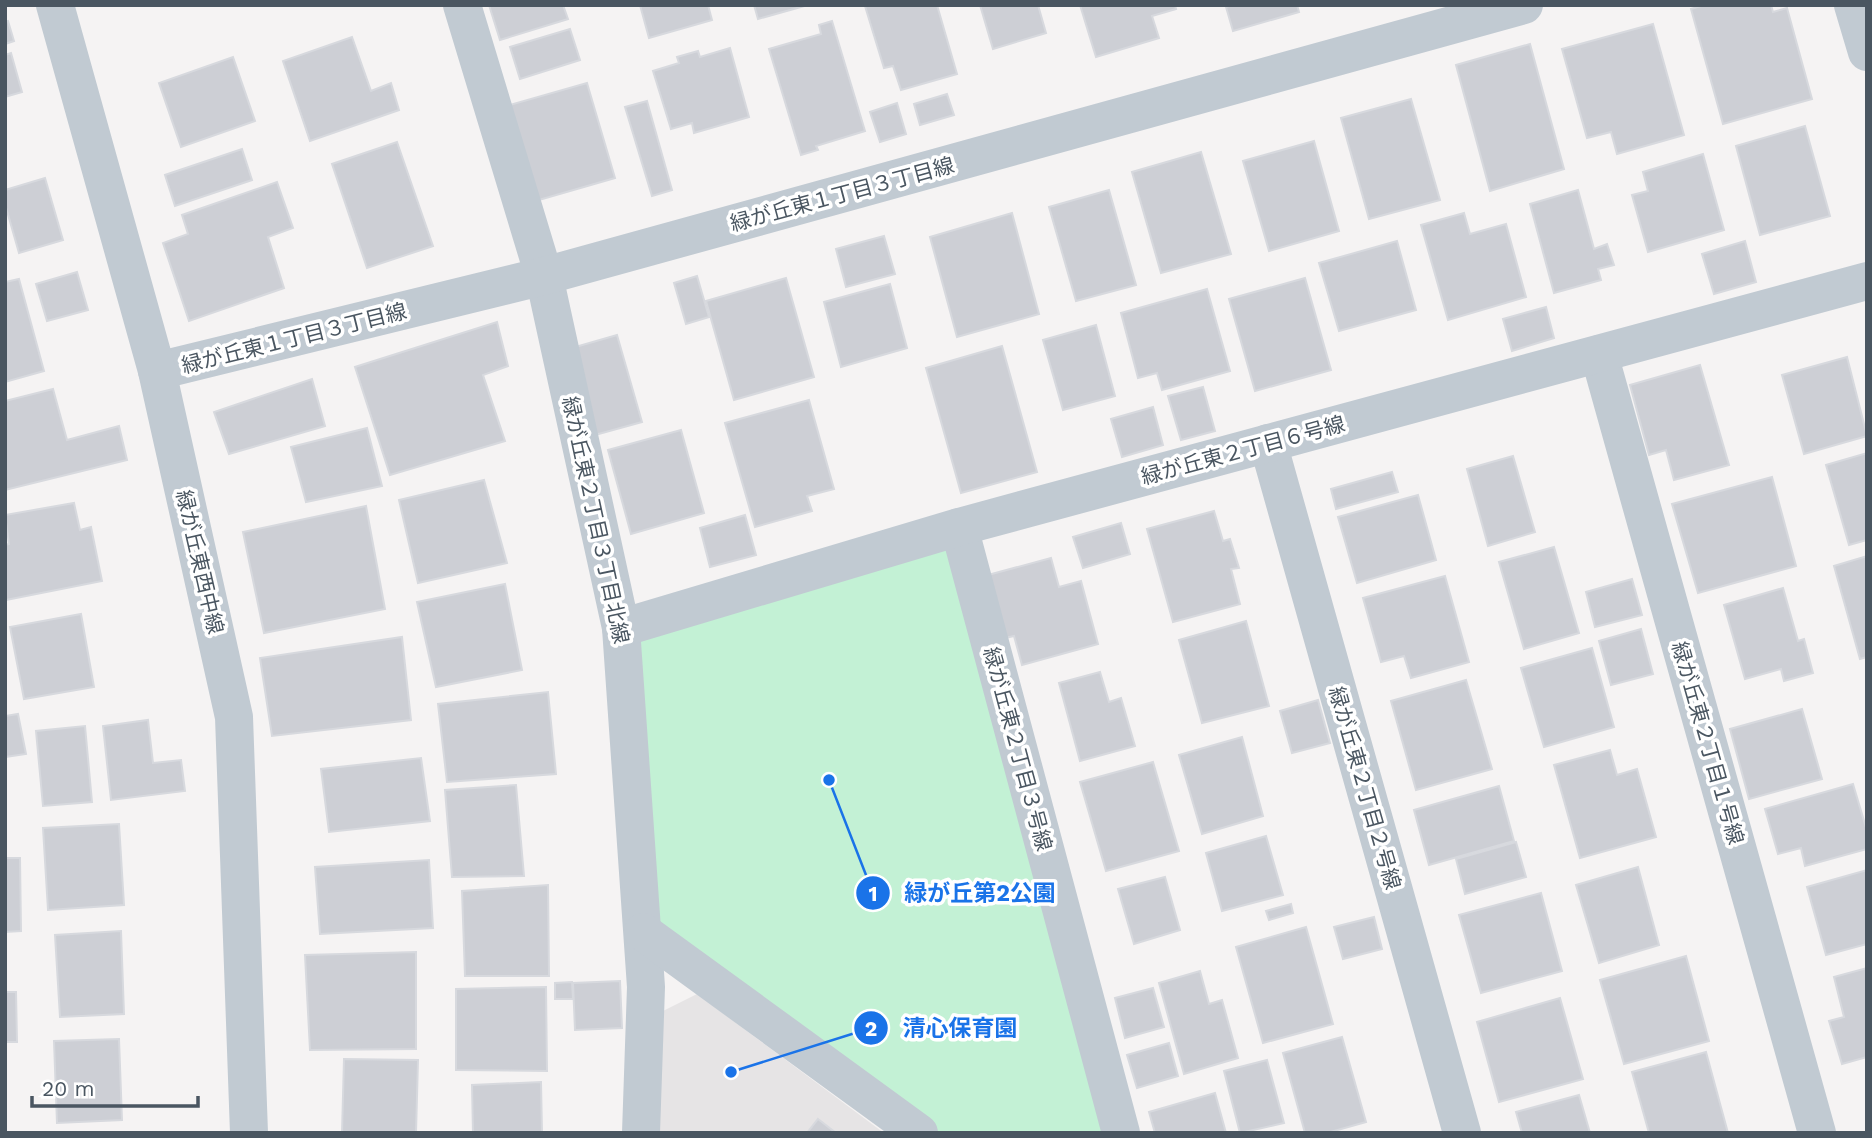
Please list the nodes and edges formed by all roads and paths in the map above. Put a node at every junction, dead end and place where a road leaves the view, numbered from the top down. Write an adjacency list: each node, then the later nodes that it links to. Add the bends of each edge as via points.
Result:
1 (55, 5): 9 (street, 緑が丘東西中線)
2 (462, 5): 6 (street, 緑が丘東２丁目３丁目北線)
3 (1524, 5): 6 (street, 緑が丘東１丁目３丁目線)
4 (1853, 5): 5 (street)
5 (1867, 52)
6 (544, 276): 9 (street, 緑が丘東１丁目３丁目線); 12 (street, 緑が丘東２丁目３丁目北線)
7 (1867, 281): 8 (street, 緑が丘東２丁目６号線)
8 (1599, 354): 10 (street, 緑が丘東２丁目６号線); 19 (street, 緑が丘東２丁目１号線)
9 (157, 371): 14 (street, 緑が丘東西中線, via 234,718)
10 (1268, 443): 11 (street, 緑が丘東２丁目６号線); 18 (street, 緑が丘東２丁目２号線)
11 (959, 527): 12 (street, 緑が丘東２丁目６号線); 17 (street, 緑が丘東２丁目３号線)
12 (621, 628): 13 (street, 緑が丘東２丁目３丁目北線)
13 (643, 932): 15 (street, 緑が丘東２丁目３丁目北線, via 646,988); 16 (street)
14 (249, 1133)
15 (641, 1133)
16 (919, 1133)
17 (1121, 1133)
18 (1462, 1133)
19 (1817, 1133)

